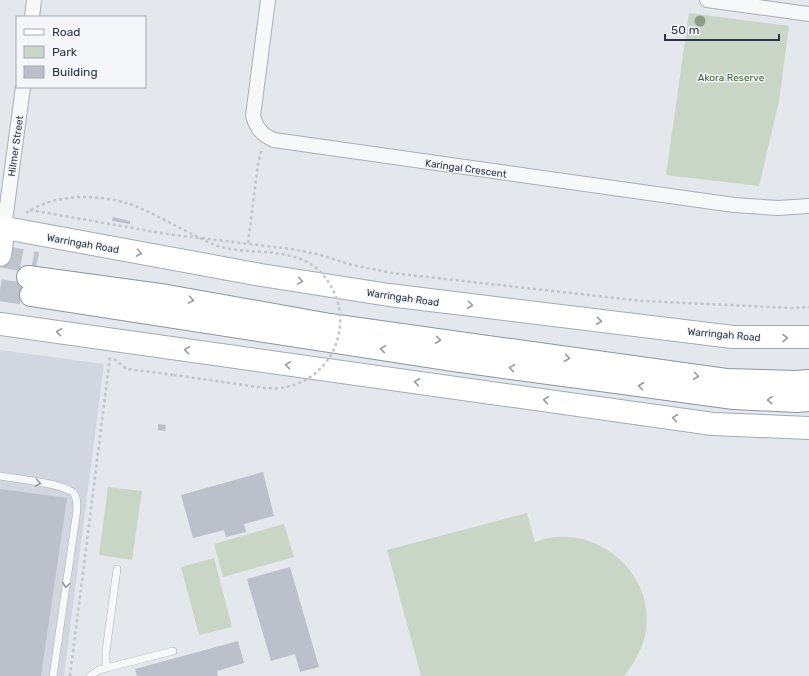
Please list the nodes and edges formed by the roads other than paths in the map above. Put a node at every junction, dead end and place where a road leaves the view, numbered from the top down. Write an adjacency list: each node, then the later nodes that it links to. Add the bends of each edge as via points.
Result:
1 (34, 0): 5 (street)
2 (268, 0): 7 (street, Karingal Crescent, via 253,116 265,136 283,143 726,204 778,208)
3 (707, 0): 4 (street)
4 (809, 14)
5 (32, 16)
6 (22, 88): 8 (street, Hilmer Street)
7 (809, 206)
8 (2, 228): 9 (main road); 11 (main road, Warringah Road, one-way to 11, via 389,296 733,337)
9 (0, 253)
10 (0, 324): 14 (main road, one-way to 10)
11 (809, 337)
12 (809, 381): 13 (main road, one-way to 12, via 734,398 459,361 32,278 167,296 330,325 649,370 726,380)
13 (809, 400)
14 (713, 424): 15 (main road); 16 (main road)
15 (809, 428)
16 (809, 439)
17 (0, 476): 21 (lane, one-way to 21, via 65,488 75,495 77,502)
18 (117, 569): 20 (lane)
19 (173, 651): 20 (lane)
20 (106, 668): 22 (lane)
21 (53, 676)
22 (90, 676)

